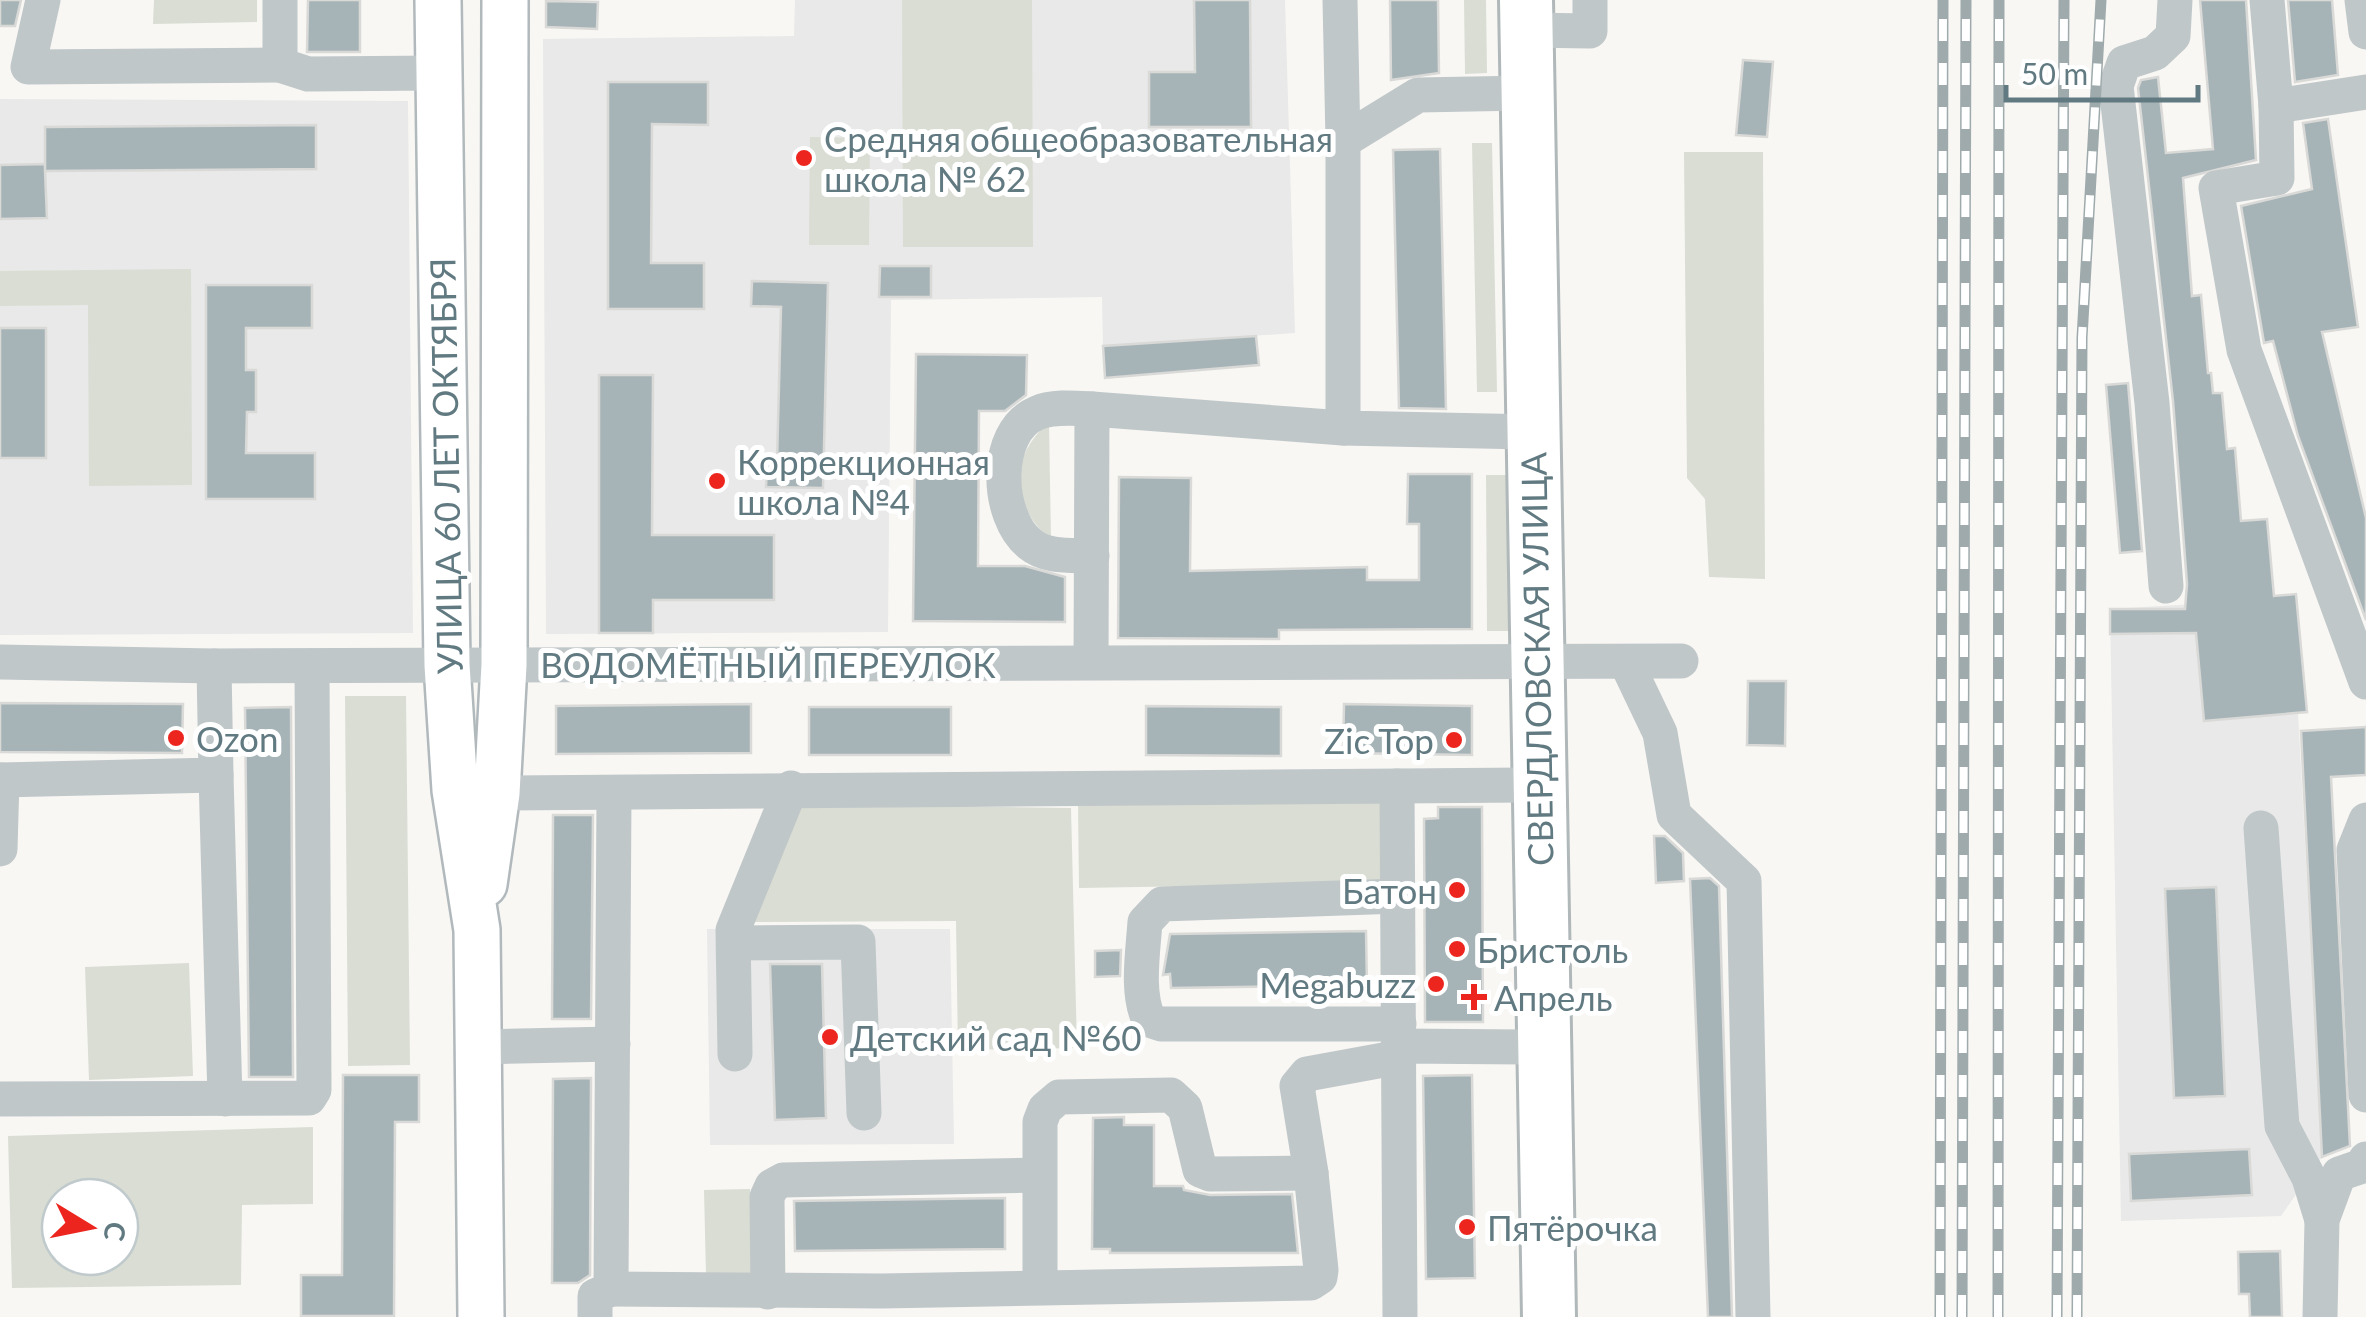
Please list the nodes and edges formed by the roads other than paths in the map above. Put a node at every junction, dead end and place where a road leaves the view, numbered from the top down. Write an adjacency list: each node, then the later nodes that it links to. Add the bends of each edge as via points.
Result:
1 (43, 0): 13 (street)
2 (280, 0): 12 (street)
3 (438, 0): 14 (main road, УЛИЦА 60 ЛЕТ ОКТЯБРЯ)
4 (505, 0): 28 (main road, УЛИЦА 60 ЛЕТ ОКТЯБРЯ)
5 (1340, 0): 18 (street)
6 (1590, 0): 10 (street, via 1590,30)
7 (2175, 0): 23 (street, via 2173,36 2155,54 2124,63 2116,86)
8 (2267, 0): 17 (street)
9 (2362, 0): 11 (street)
10 (1526, 15): 16 (highway, СВЕРДЛОВСКАЯ УЛИЦА)
11 (2366, 32)
12 (280, 65): 13 (street); 14 (street, via 308,74)
13 (14, 72)
14 (438, 72): 30 (main road, УЛИЦА 60 ЛЕТ ОКТЯБРЯ)
15 (2366, 92): 17 (street)
16 (1526, 93): 18 (street, via 1418,95); 21 (highway, СВЕРДЛОВСКАЯ УЛИЦА)
17 (2276, 106): 33 (street, via 2277,178 2216,188 2244,350)
18 (1343, 141): 20 (street)
19 (1092, 409): 20 (street); 22 (street); 22 (street, via 1036,413 1015,431 1004,498 1031,545 1052,554)
20 (1343, 428): 21 (street)
21 (1532, 432): 27 (highway, СВЕРДЛОВСКАЯ УЛИЦА)
22 (1092, 556): 26 (street)
23 (2166, 586)
24 (1681, 661): 29 (street, ВОДОМЁТНЫЙ ПЕРЕУЛОК)
25 (0, 662): 31 (street, ВОДОМЁТНЫЙ ПЕРЕУЛОК)
26 (1091, 662): 27 (street, ВОДОМЁТНЫЙ ПЕРЕУЛОК); 28 (street, ВОДОМЁТНЫЙ ПЕРЕУЛОК)
27 (1537, 662): 29 (street, ВОДОМЁТНЫЙ ПЕРЕУЛОК); 36 (highway, СВЕРДЛОВСКАЯ УЛИЦА)
28 (504, 664): 30 (street, ВОДОМЁТНЫЙ ПЕРЕУЛОК); 39 (main road, УЛИЦА 60 ЛЕТ ОКТЯБРЯ)
29 (1627, 664): 67 (street, via 1660,733 1674,815 1744,881)
30 (447, 665): 32 (street, ВОДОМЁТНЫЙ ПЕРЕУЛОК); 45 (main road, УЛИЦА 60 ЛЕТ ОКТЯБРЯ, via 455,790)
31 (214, 666): 32 (street, ВОДОМЁТНЫЙ ПЕРЕУЛОК); 34 (street)
32 (312, 666): 54 (street, via 314,1090 310,1098)
33 (2366, 682)
34 (216, 775): 35 (street); 54 (street)
35 (1, 780): 43 (street)
36 (1539, 784): 37 (street); 50 (highway, СВЕРДЛОВСКАЯ УЛИЦА)
37 (1397, 786): 38 (street); 44 (street)
38 (791, 788): 40 (street); 46 (street)
39 (498, 792): 40 (street); 45 (main road, УЛИЦА 60 ЛЕТ ОКТЯБРЯ)
40 (614, 794): 48 (street)
41 (2366, 820): 52 (street, via 2354,850)
42 (2261, 828): 59 (street, via 2282,1126)
43 (0, 849)
44 (1400, 896): 47 (street); 47 (street, via 1162,904 1145,922 1143,955 1149,1020)
45 (478, 930): 49 (main road, УЛИЦА 60 ЛЕТ ОКТЯБРЯ)
46 (734, 943): 51 (street); 55 (street, via 858,942)
47 (1399, 1042): 50 (street); 57 (street, via 1301,1077 1296,1086); 65 (street)
48 (613, 1044): 49 (street); 62 (street)
49 (478, 1047): 64 (main road, УЛИЦА 60 ЛЕТ ОКТЯБРЯ)
50 (1543, 1047): 66 (highway, СВЕРДЛОВСКАЯ УЛИЦА)
51 (735, 1054)
52 (2366, 1095)
53 (0, 1099): 54 (street)
54 (226, 1099)
55 (864, 1113)
56 (2366, 1159): 59 (street, via 2339,1174)
57 (1311, 1173): 58 (street, via 1210,1174 1200,1170 1180,1098 1085,1096 1059,1097 1045,1109); 60 (street, via 1320,1270 1311,1283)
58 (1038, 1175): 60 (street); 61 (street, via 783,1180 767,1197)
59 (2322, 1220): 68 (street)
60 (1040, 1287): 63 (street)
61 (768, 1292): 62 (street); 63 (street)
62 (603, 1303)
63 (882, 1304)
64 (480, 1317)
65 (1400, 1317)
66 (1548, 1317)
67 (1753, 1317)
68 (2320, 1317)

